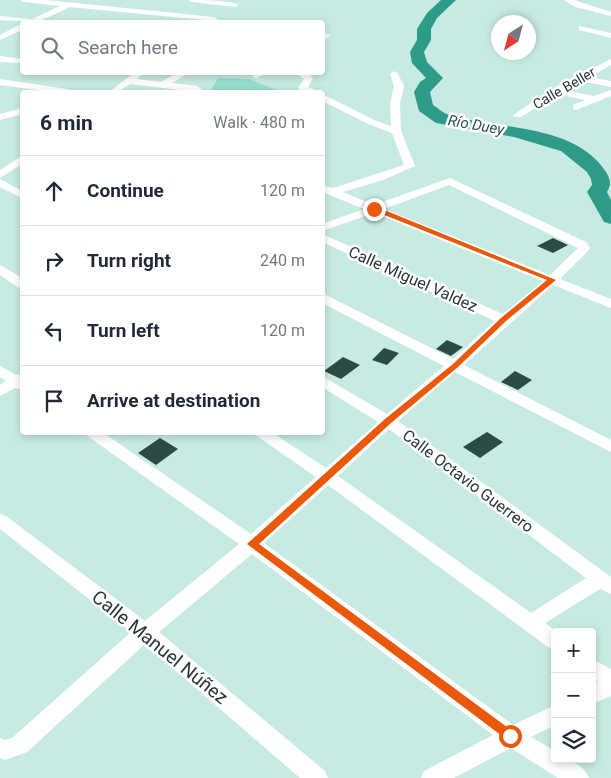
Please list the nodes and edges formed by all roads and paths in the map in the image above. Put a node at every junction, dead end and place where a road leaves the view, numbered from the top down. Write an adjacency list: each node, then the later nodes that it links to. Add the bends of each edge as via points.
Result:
1 (24, 0): 6 (street)
2 (78, 0): 6 (street)
3 (192, 0): 5 (street)
4 (569, 1): 7 (street)
5 (238, 2): 12 (street)
6 (69, 5): 10 (street); 11 (street)
7 (611, 14)
8 (0, 18): 9 (street)
9 (20, 20)
10 (38, 20)
11 (203, 20)
12 (213, 20)
13 (20, 28): 16 (street)
14 (582, 28): 15 (street)
15 (611, 36)
16 (0, 38): 17 (street)
17 (15, 40)
18 (0, 59): 19 (street)
19 (20, 61)
20 (611, 62): 25 (street, Calle Beller)
21 (394, 74): 42 (street, via 399,86 395,102)
22 (137, 75): 26 (street)
23 (181, 75): 29 (street)
24 (304, 75): 33 (street, via 310,78 303,88)
25 (579, 78): 28 (street); 34 (street, Calle Beller)
26 (129, 81): 29 (street); 31 (street)
27 (0, 82): 30 (street)
28 (611, 84)
29 (161, 86): 32 (street)
30 (54, 90)
31 (116, 90)
32 (197, 90)
33 (308, 90)
34 (555, 91): 37 (street); 40 (street, Calle Beller)
35 (610, 94): 37 (street)
36 (325, 99): 42 (street)
37 (593, 100): 38 (street)
38 (576, 107)
39 (20, 112): 41 (street)
40 (518, 115)
41 (0, 117)
42 (396, 131): 46 (street, via 410,166 379,178)
43 (20, 160): 44 (street)
44 (0, 175)
45 (0, 182): 47 (street)
46 (327, 190): 48 (street)
47 (20, 194)
48 (374, 209): 49 (street); 52 (street); 52 (street, via 450,182 582,245 584,248)
49 (325, 227)
50 (325, 239): 56 (street, Calle Miguel Valdez)
51 (0, 270): 53 (street)
52 (552, 280): 55 (street); 56 (street)
53 (20, 283)
54 (325, 298): 57 (street)
55 (611, 304)
56 (504, 320): 57 (street)
57 (455, 365): 62 (street); 65 (street)
58 (0, 370): 59 (street)
59 (20, 382): 61 (street)
60 (325, 382): 62 (street, Calle Octavio Guerrero)
61 (0, 391)
62 (388, 421): 66 (street); 69 (street, Calle Octavio Guerrero)
63 (94, 435): 68 (street)
64 (263, 435): 66 (street)
65 (611, 447)
66 (327, 476): 68 (street); 70 (street)
67 (0, 520): 71 (street, Calle Manuel Núñez)
68 (252, 544): 71 (street); 78 (street)
69 (606, 583): 70 (street)
70 (530, 623): 72 (street)
71 (145, 632): 79 (street, via 19,746); 80 (street, Calle Manuel Núñez)
72 (551, 638)
73 (596, 670): 74 (street)
74 (611, 680)
75 (611, 686): 76 (street)
76 (596, 693)
77 (551, 716): 78 (street)
78 (510, 736): 81 (street); 82 (street)
79 (2, 749)
80 (317, 778)
81 (432, 778)
82 (578, 778)

